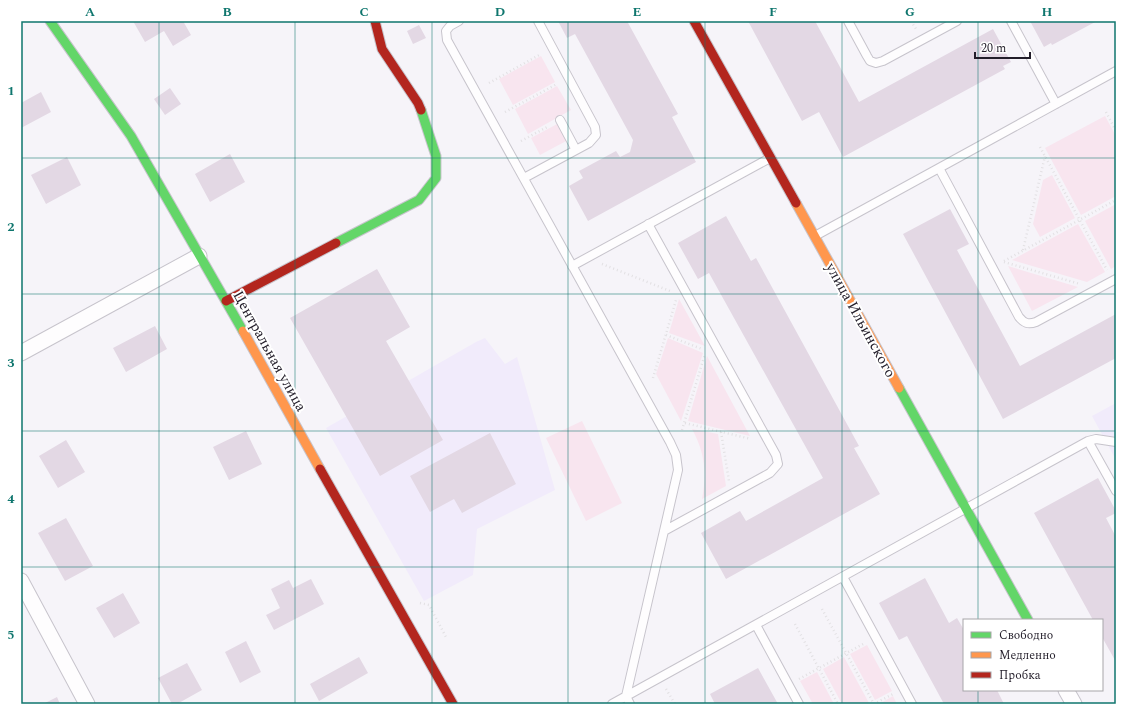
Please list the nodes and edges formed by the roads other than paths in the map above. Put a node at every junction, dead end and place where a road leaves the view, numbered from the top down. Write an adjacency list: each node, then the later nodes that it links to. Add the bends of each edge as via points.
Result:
1 (50, 21): 18 (street, Центральная улица, via 131,136)
2 (375, 21): 21 (street, via 382,49 418,102 436,156 436,178 419,200)
3 (459, 21): 15 (lane, via 446,32 447,40)
4 (538, 21): 12 (lane, via 595,127 596,135 589,143)
5 (694, 21): 13 (street, улица Ильинского)
6 (848, 21): 7 (lane, via 870,61 876,64)
7 (957, 21)
8 (1011, 21): 10 (lane)
9 (1116, 72): 10 (lane)
10 (1056, 104): 14 (lane)
11 (560, 120): 12 (lane)
12 (576, 150): 15 (lane)
13 (771, 158): 16 (lane); 17 (street, улица Ильинского)
14 (939, 168): 17 (lane); 20 (lane, via 1024,322 1036,322)
15 (524, 178): 19 (lane)
16 (648, 224): 19 (lane); 27 (lane, via 770,443 778,464 770,473)
17 (814, 236): 26 (street, улица Ильинского)
18 (199, 256): 21 (street, Центральная улица); 22 (street)
19 (572, 266): 27 (lane, via 676,455 678,470)
20 (1114, 280)
21 (226, 301): 35 (street, Центральная улица)
22 (21, 353)
23 (1088, 441): 24 (lane, via 1096,439); 25 (lane); 26 (lane)
24 (1116, 442)
25 (1116, 491)
26 (966, 508): 28 (lane); 30 (street, улица Ильинского)
27 (664, 531): 33 (lane)
28 (843, 577): 31 (lane); 39 (lane)
29 (21, 581): 34 (street)
30 (1027, 619)
31 (756, 625): 33 (lane); 38 (lane)
32 (1067, 691): 40 (street)
33 (626, 696): 36 (lane); 37 (lane)
34 (87, 704)
35 (452, 704)
36 (612, 704)
37 (630, 704)
38 (799, 704)
39 (912, 704)
40 (1074, 704)

